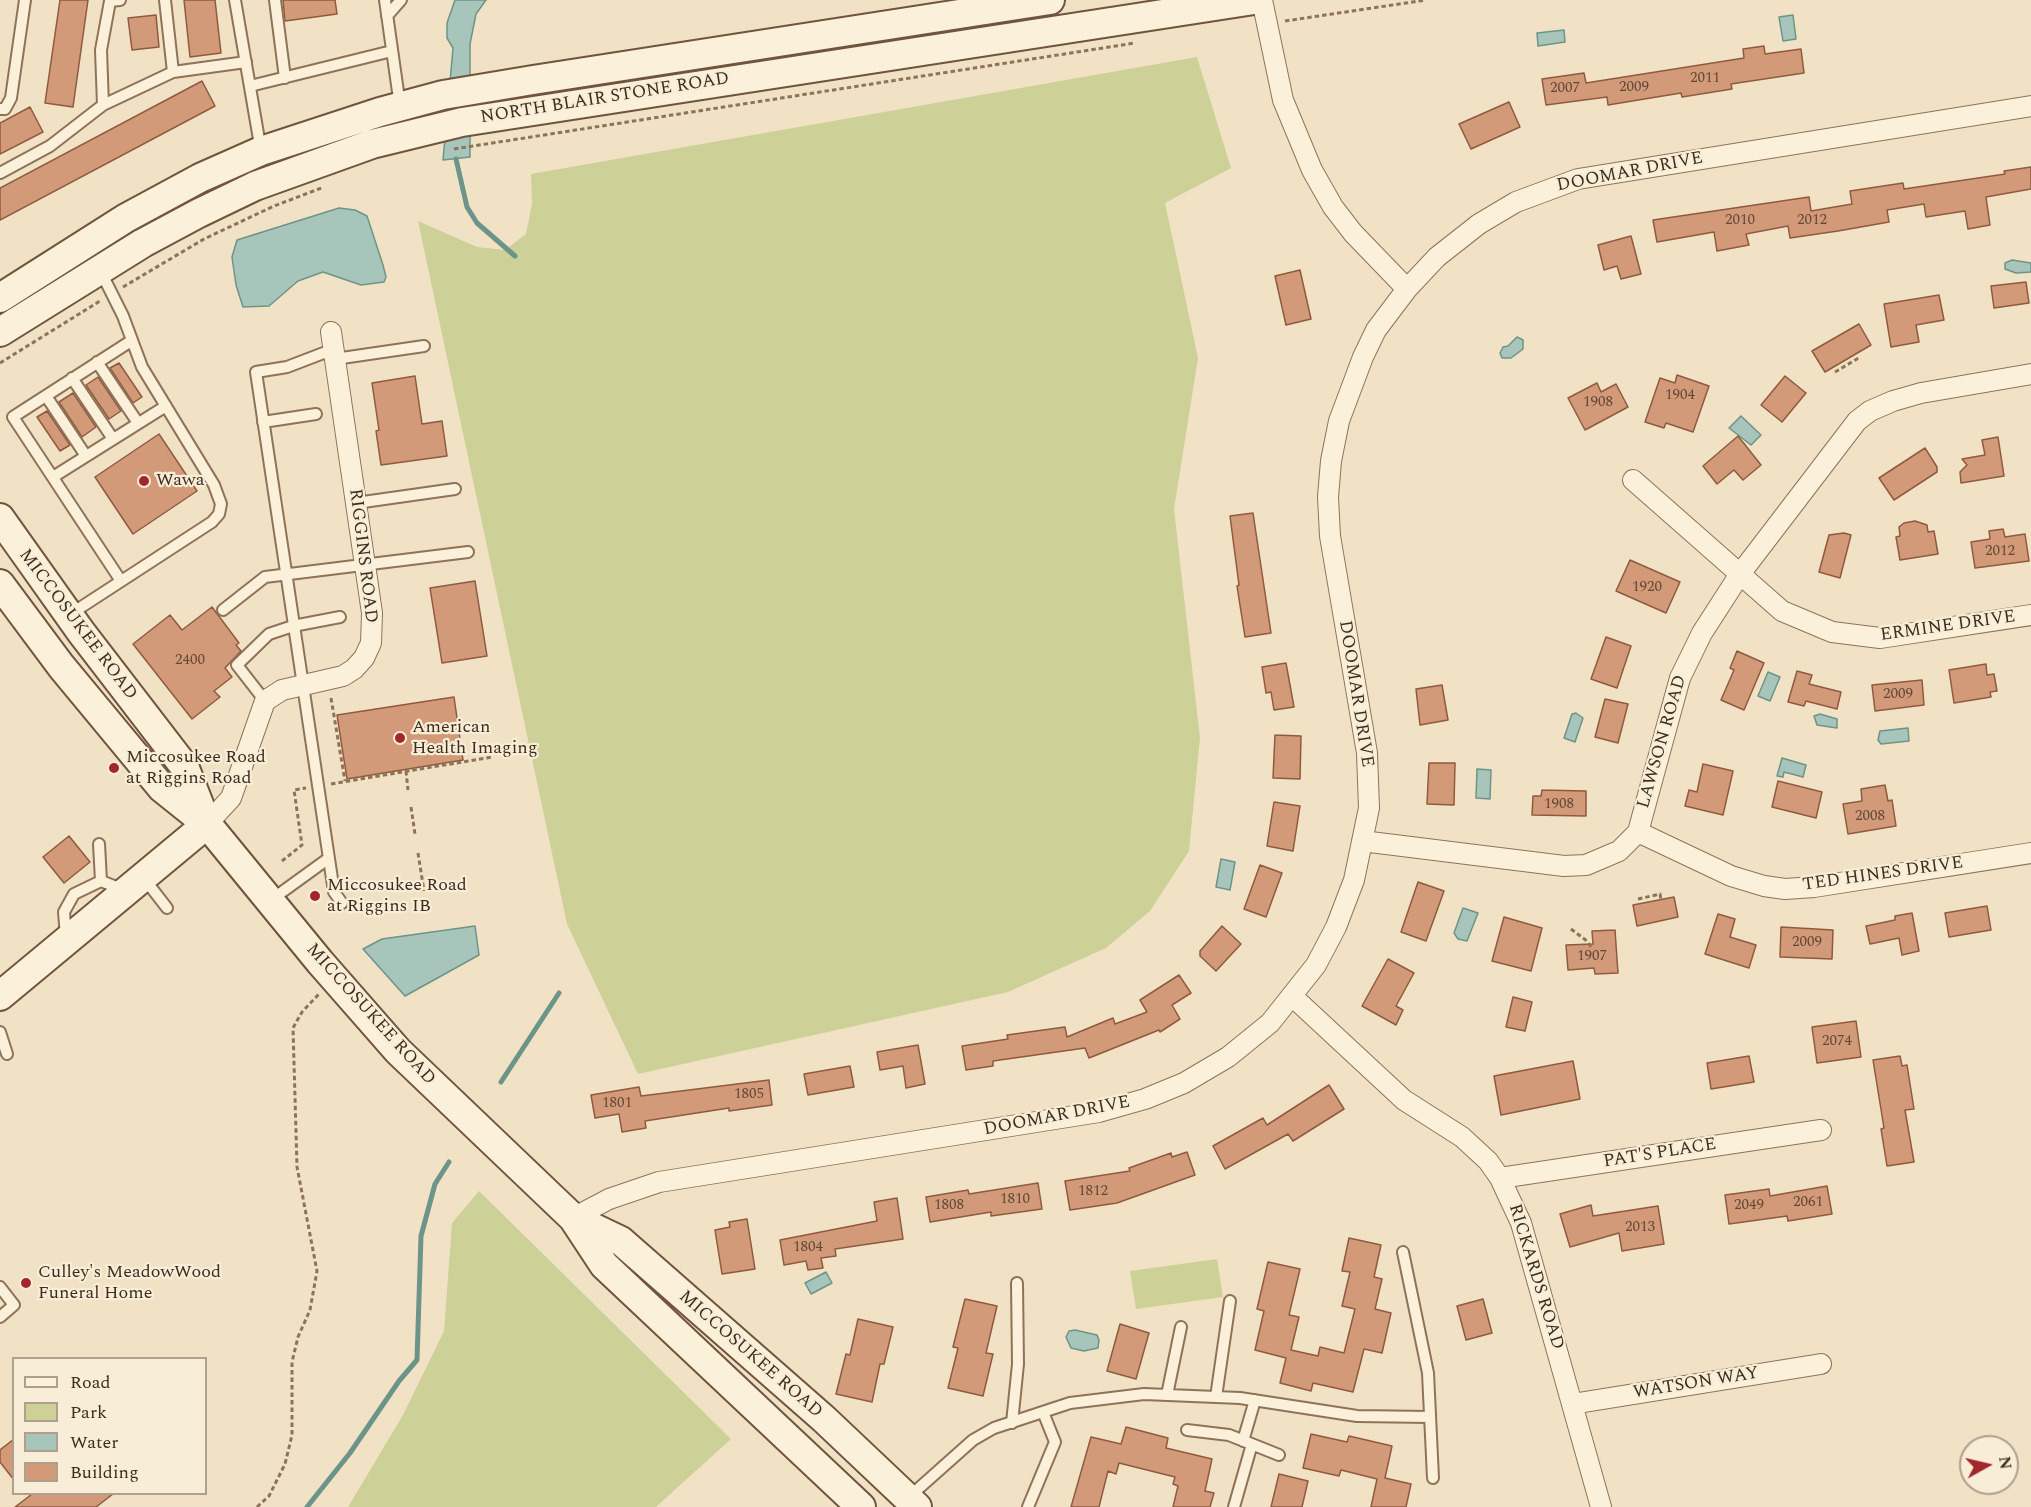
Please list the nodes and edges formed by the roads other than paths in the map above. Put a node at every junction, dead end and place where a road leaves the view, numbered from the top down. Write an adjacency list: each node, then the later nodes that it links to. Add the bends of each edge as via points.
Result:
1 (25, 0): 20 (lane, via 11,98 5,109)
2 (120, 0): 17 (lane, via 110,1 101,50)
3 (165, 0): 14 (lane)
4 (235, 0): 13 (lane)
5 (274, 0): 15 (lane)
6 (385, 0): 11 (lane)
7 (402, 0): 11 (lane)
8 (1050, 0): 18 (main road, NORTH BLAIR STONE ROAD, via 522,82)
9 (1254, 0): 21 (main road, NORTH BLAIR STONE ROAD, via 462,122)
10 (1262, 0): 25 (street, via 1283,100 1312,170 1353,233)
11 (387, 16): 12 (lane)
12 (392, 51): 15 (lane); 18 (lane)
13 (246, 62): 14 (lane); 16 (lane)
14 (173, 72): 17 (lane)
15 (285, 78): 16 (lane)
16 (250, 86): 22 (lane)
17 (103, 105): 23 (lane, via 50,146)
18 (400, 106): 21 (main road); 22 (main road, NORTH BLAIR STONE ROAD)
19 (2031, 106): 25 (street, DOOMAR DRIVE, via 1578,179 1516,202 1479,224 1437,257)
20 (0, 109)
21 (405, 136): 24 (main road, NORTH BLAIR STONE ROAD, via 255,186 143,243)
22 (261, 151): 26 (main road, NORTH BLAIR STONE ROAD, via 126,218)
23 (0, 173)
24 (110, 280): 27 (main road, NORTH BLAIR STONE ROAD); 28 (lane)
25 (1407, 289): 61 (street, DOOMAR DRIVE, via 1376,330 1350,386 1339,422 1330,479 1330,536 1367,753 1369,807)
26 (0, 298)
27 (0, 332)
28 (131, 341): 31 (lane); 35 (lane)
29 (424, 345): 30 (lane)
30 (333, 347): 37 (lane, via 287,367 256,372); 44 (street, RIGGINS ROAD)
31 (97, 362): 33 (lane); 38 (lane)
32 (2031, 374): 49 (street, LAWSON ROAD, via 1921,393 1870,411 1857,421)
33 (72, 378): 34 (lane); 39 (lane)
34 (46, 396): 40 (lane); 41 (lane, via 13,417)
35 (166, 406): 38 (lane); 50 (lane, via 214,485 221,504 219,514)
36 (315, 414): 37 (lane)
37 (263, 422): 48 (lane)
38 (138, 423): 39 (lane)
39 (113, 439): 40 (lane)
40 (86, 456): 41 (lane)
41 (53, 477): 50 (lane)
42 (1634, 480): 49 (street, ERMINE DRIVE)
43 (455, 489): 44 (lane)
44 (356, 503): 47 (street, RIGGINS ROAD)
45 (0, 518): 53 (main road, MICCOSUKEE ROAD)
46 (468, 552): 47 (lane)
47 (364, 564): 48 (lane); 57 (street, RIGGINS ROAD, via 372,628 364,658 343,676)
48 (286, 574): 52 (lane, via 265,577); 56 (lane)
49 (1740, 574): 54 (street, ERMINE DRIVE, via 1782,611 1823,629 1858,637 1918,633); 60 (street, LAWSON ROAD, via 1702,633 1680,678)
50 (121, 581): 53 (lane)
51 (0, 584): 59 (main road, MICCOSUKEE ROAD, via 61,666 162,788)
52 (223, 610)
53 (69, 615): 59 (main road, MICCOSUKEE ROAD, via 184,766)
54 (2031, 615)
55 (340, 617): 56 (lane)
56 (293, 626): 57 (lane); 58 (lane, via 269,634 237,665)
57 (302, 686): 58 (street, RIGGINS ROAD, via 282,690); 64 (lane)
58 (265, 701): 59 (street, via 231,798)
59 (207, 824): 65 (main road); 66 (main road, MICCOSUKEE ROAD)
60 (1638, 832): 61 (street, LAWSON ROAD, via 1619,851 1586,865 1564,866); 63 (street, TED HINES DRIVE, via 1731,876 1785,889)
61 (1362, 841): 70 (street, DOOMAR DRIVE, via 1354,880 1336,927 1316,965)
62 (99, 844): 65 (lane)
63 (2031, 853)
64 (329, 858): 66 (lane); 67 (lane, via 334,892)
65 (123, 883): 68 (lane); 69 (main road, via 67,940)
66 (270, 900): 75 (main road, MICCOSUKEE ROAD, via 398,1051)
67 (342, 903)
68 (166, 908)
69 (0, 996)
70 (1292, 996): 74 (street, RICKARDS ROAD, via 1404,1100 1462,1137); 75 (street, DOOMAR DRIVE, via 1270,1023 1228,1057 1184,1083 1145,1099 1099,1112 658,1182 609,1198)
71 (0, 1032): 72 (lane)
72 (7, 1054)
73 (1821, 1130): 74 (street, PAT'S PLACE)
74 (1500, 1178): 86 (street, RICKARDS ROAD, via 1521,1223)
75 (573, 1218): 94 (main road, MICCOSUKEE ROAD, via 621,1241 824,1419); 95 (main road, MICCOSUKEE ROAD, via 604,1265)
76 (1403, 1252): 88 (lane, via 1428,1373)
77 (1017, 1283): 89 (lane, via 1018,1364)
78 (0, 1287): 80 (lane, via 14,1305)
79 (1230, 1301): 84 (lane)
80 (0, 1317)
81 (1181, 1327): 83 (lane)
82 (1821, 1364): 86 (street, WATSON WAY)
83 (1167, 1395): 84 (lane); 87 (lane, via 1070,1403)
84 (1216, 1397): 85 (lane)
85 (1255, 1400): 88 (lane, via 1357,1416); 91 (lane)
86 (1572, 1404): 98 (street, RICKARDS ROAD)
87 (1043, 1412): 89 (lane); 96 (lane, via 1055,1442)
88 (1430, 1417): 93 (lane)
89 (1012, 1423): 94 (lane, via 973,1440)
90 (1187, 1430): 91 (lane, via 1228,1435)
91 (1247, 1443): 92 (lane); 97 (lane)
92 (1279, 1455)
93 (1433, 1478)
94 (908, 1504)
95 (861, 1507)
96 (1028, 1507)
97 (1234, 1507)
98 (1601, 1507)

